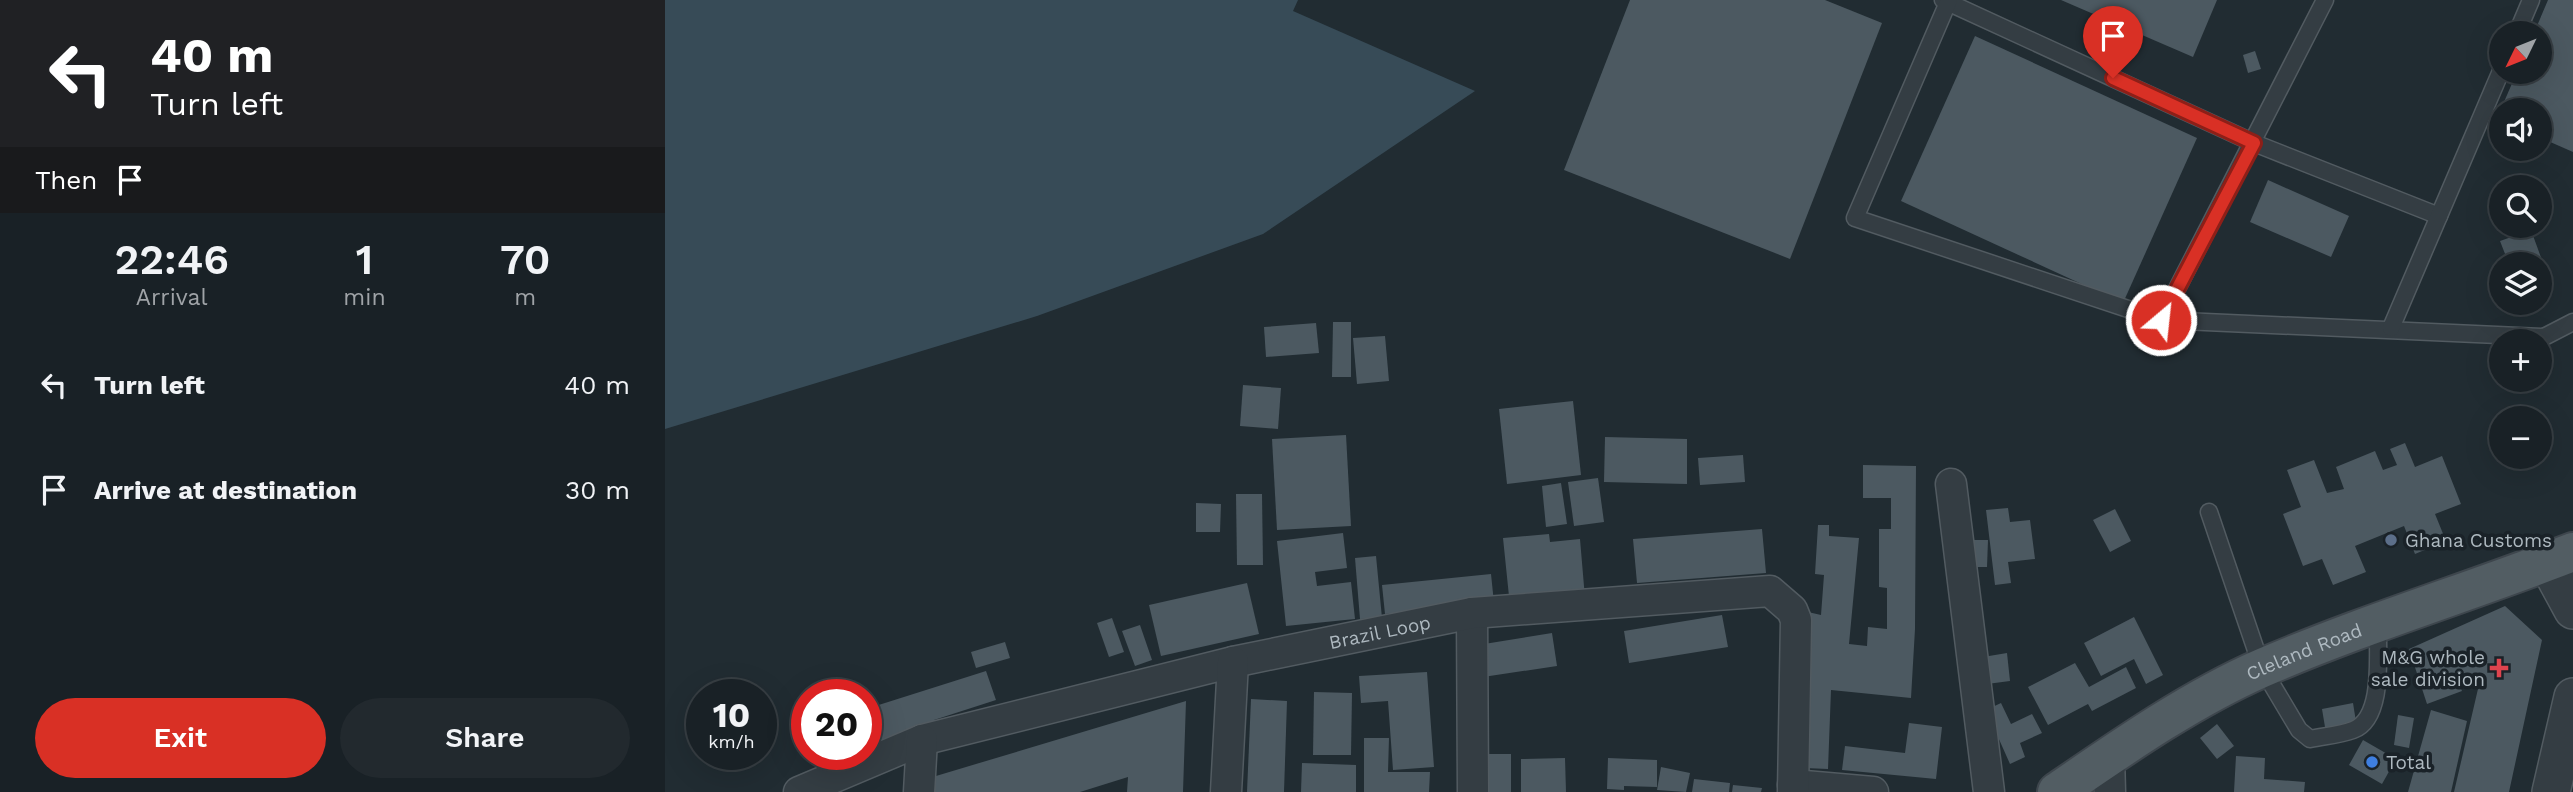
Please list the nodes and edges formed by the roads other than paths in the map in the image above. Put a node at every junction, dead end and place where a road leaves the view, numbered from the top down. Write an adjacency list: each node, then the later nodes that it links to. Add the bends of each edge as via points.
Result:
1 (2325, 0): 6 (lane)
2 (2531, 0): 4 (lane)
3 (1946, 1): 6 (lane); 8 (lane, via 1855,218)
4 (2522, 21)
5 (2495, 84): 7 (lane)
6 (2254, 143): 7 (lane); 8 (lane)
7 (2439, 216): 10 (lane)
8 (2161, 320): 10 (lane)
9 (2573, 322): 10 (lane, via 2544,337)
10 (2391, 328)
11 (1951, 484): 28 (street)
12 (2209, 512): 18 (lane)
13 (2560, 557): 14 (street); 16 (main road, Cleland Road)
14 (2573, 610)
15 (1472, 613): 17 (street, Brazil Loop); 22 (street, Brazil Loop, via 1770,591 1792,610 1796,620); 26 (street)
16 (2379, 622): 18 (main road, Cleland Road); 18 (lane, via 2376,703 2368,719 2355,729 2310,739 2299,730)
17 (1233, 662): 20 (street, Brazil Loop); 25 (street)
18 (2262, 668): 21 (main road, Cleland Road, via 2137,737)
19 (2573, 697): 30 (street)
20 (922, 740): 23 (street, Brazil Loop); 24 (street)
21 (2109, 774): 29 (main road, Cleland Road)
22 (1793, 789): 27 (street)
23 (799, 792)
24 (919, 792)
25 (1226, 792)
26 (1473, 792)
27 (1873, 792)
28 (1989, 792)
29 (2057, 792)
30 (2551, 792)

